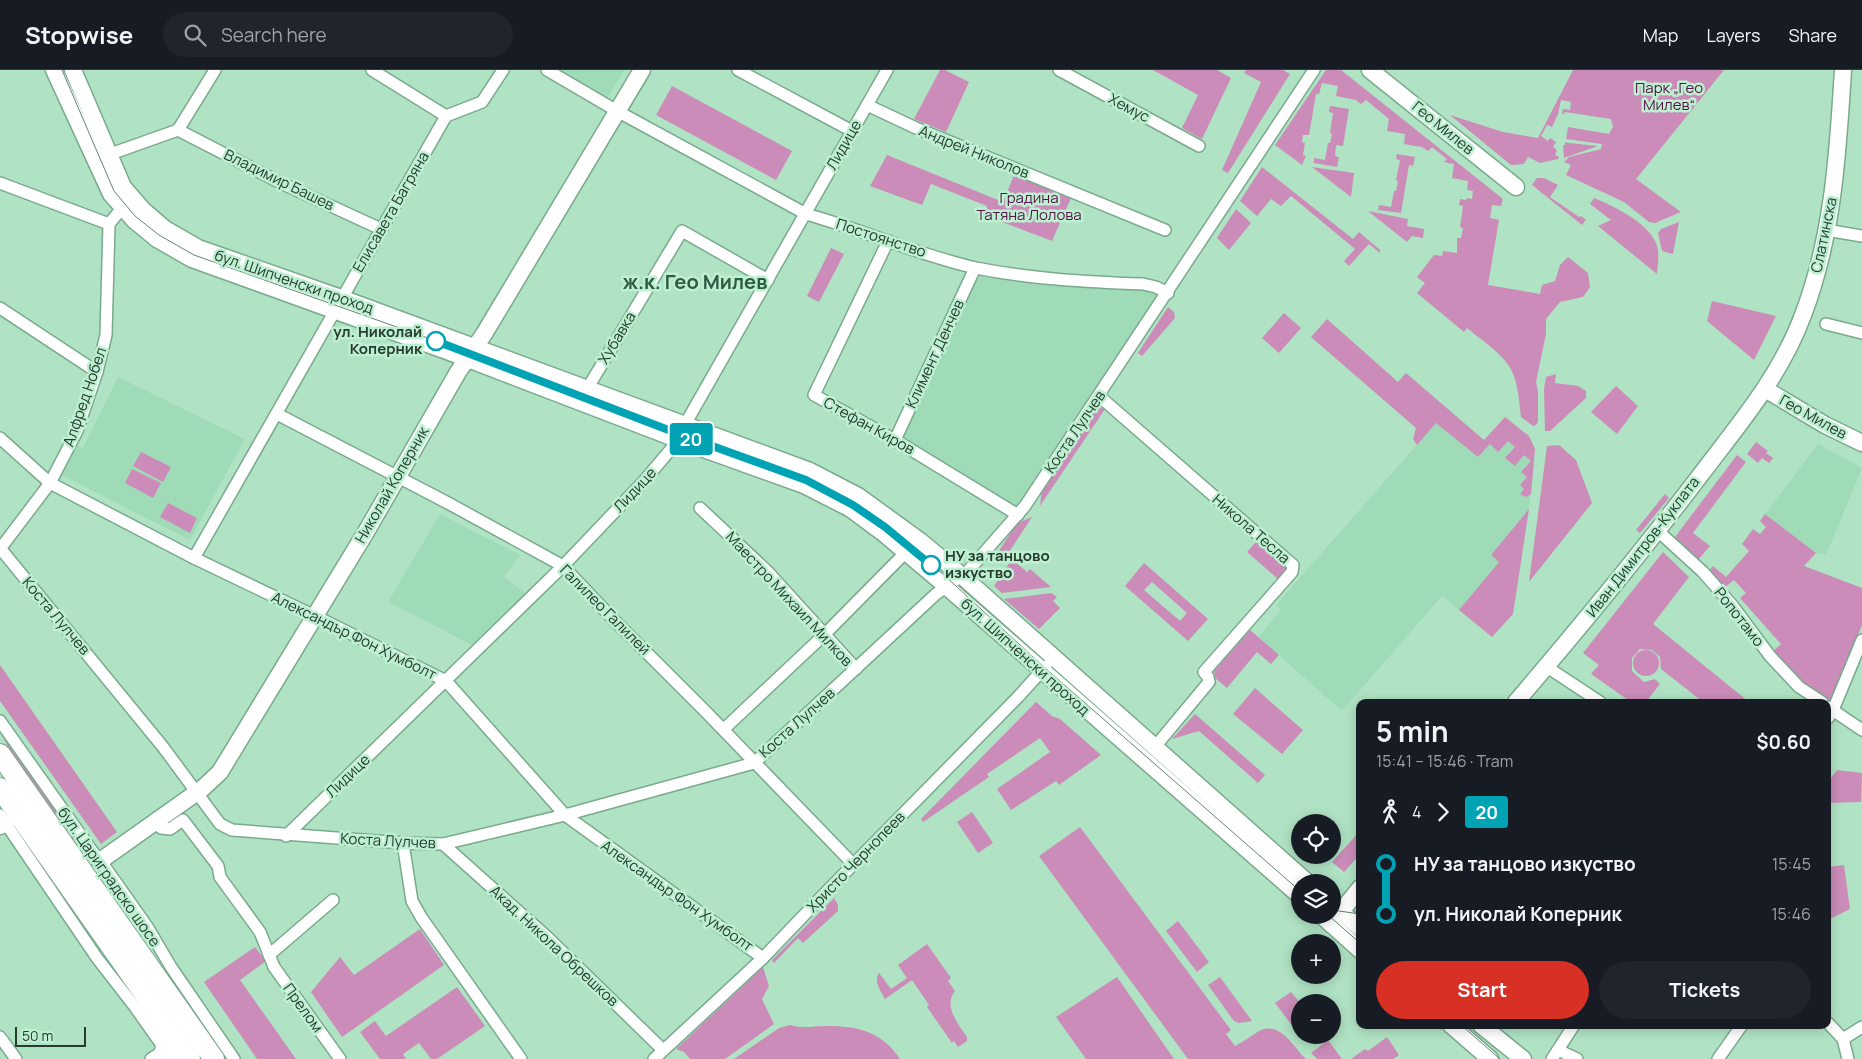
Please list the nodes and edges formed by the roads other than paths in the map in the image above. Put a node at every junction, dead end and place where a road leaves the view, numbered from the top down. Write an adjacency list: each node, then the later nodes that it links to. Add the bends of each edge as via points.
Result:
1 (54, 70): 20 (main road, бул. Шипченски проход)
2 (73, 70): 20 (main road, бул. Шипченски проход)
3 (215, 70): 17 (street)
4 (372, 70): 16 (street)
5 (503, 70): 16 (street, via 482,102)
6 (547, 70): 15 (street, Постоянство)
7 (642, 70): 15 (main road, Николай Коперник)
8 (738, 70): 18 (street)
9 (887, 70): 14 (street, Лидице)
10 (1059, 70): 19 (street, Хемус)
11 (1314, 70): 33 (street, Коста Лулчев)
12 (1370, 70): 22 (main road, Гео Милев)
13 (1843, 70): 28 (main road, Слатинска, via 1838,149)
14 (867, 105): 18 (street, Лидице); 27 (street, Андрей Николов)
15 (617, 111): 24 (street, Постоянство); 38 (main road, Николай Коперник)
16 (446, 116): 26 (street, Елисавета Багряна)
17 (178, 130): 20 (street); 26 (street, Владимир Башев, via 283,184)
18 (852, 131): 24 (street, Лидице)
19 (1199, 146)
20 (101, 157): 23 (main road, бул. Шипченски проход, via 111,194)
21 (0, 183): 25 (street)
22 (1516, 187)
23 (127, 203): 25 (street); 34 (main road, бул. Шипченски проход, via 157,239 192,260)
24 (806, 214): 30 (street, Постоянство); 32 (street, Лидице)
25 (109, 224): 39 (street, Алфред Нобел, via 106,335)
26 (381, 229): 34 (street, Елисавета Багряна)
27 (1165, 230)
28 (1826, 230): 29 (street); 40 (main road, Слатинска, via 1803,317)
29 (1862, 236)
30 (888, 241): 31 (street, Постоянство); 46 (street, Стефан Киров, via 814,395)
31 (975, 268): 33 (street, Постоянство, via 1056,279 1143,284); 46 (street, Климент Денчев)
32 (768, 280): 41 (street, Хубавка, via 682,231); 44 (street, Лидице)
33 (1168, 293): 42 (street, Коста Лулчев)
34 (338, 304): 38 (main road, бул. Шипченски проход); 43 (street, Елисавета Багряна)
35 (0, 308): 39 (street)
36 (1826, 324): 37 (street)
37 (1862, 333)
38 (471, 353): 41 (main road, бул. Шипченски проход); 48 (main road, Николай Коперник)
39 (97, 372): 49 (street, Алфред Нобел, via 77,431)
40 (1765, 389): 47 (main road, Гео Милев, via 1825,425); 52 (main road, Иван Димитров-Куклата)
41 (583, 395): 44 (main road, бул. Шипченски проход)
42 (1099, 396): 51 (street, Коста Лулчев); 75 (street, Никола Тесла, via 1293,565 1292,572 1204,672 1209,682)
43 (277, 414): 48 (street, Галилео Галилей); 55 (street, Елисавета Багряна)
44 (681, 432): 54 (main road, бул. Шипченски проход, via 851,509); 56 (street, Лидице, via 644,482); 57 (main road, бул. Шипченски проход, via 810,471 858,496 890,518)
45 (0, 438): 49 (street, Александър Фон Хумболт)
46 (895, 440): 51 (street, Стефан Киров)
47 (1862, 442)
48 (398, 477): 56 (street, Галилео Галилей); 59 (main road, Николай Коперник)
49 (50, 483): 53 (street, Алфред Нобел); 55 (street, Александър Фон Хумболт)
50 (700, 508): 60 (street, Маестро Михаил Милков, via 768,572)
51 (1018, 515): 57 (street, Коста Лулчев)
52 (1658, 531): 63 (main road, Иван Димитров-Куклата); 69 (street, Ропотамо, via 1703,572 1770,656 1793,680)
53 (0, 549): 79 (street, Коста Лулчев)
54 (906, 552): 58 (main road, бул. Шипченски проход); 60 (street)
55 (194, 558): 59 (street, Александър Фон Хумболт)
56 (562, 566): 66 (street, Лидице); 73 (street, Галилео Галилей)
57 (962, 576): 58 (street, Коста Лулчев); 62 (main road, бул. Шипченски проход)
58 (946, 587): 64 (street, Коста Лулчев); 65 (main road, бул. Шипченски проход)
59 (315, 616): 66 (street, Александър Фон Хумболт); 79 (main road, Николай Коперник, via 220,772)
60 (825, 634): 64 (street, Маестро Михаил Милков); 73 (street)
61 (1862, 640): 70 (street)
62 (1053, 658): 65 (street, Христо Чернопеев); 75 (main road, бул. Шипченски проход)
63 (1547, 667): 67 (main road, Иван Димитров-Куклата); 68 (street)
64 (856, 669): 77 (street, Коста Лулчев)
65 (1041, 672): 87 (street, Христо Чернопеев); 89 (main road, бул. Шипченски проход)
66 (446, 681): 80 (street, Александър Фон Хумболт); 83 (street, Лидице)
67 (1519, 699)
68 (1595, 699)
69 (1818, 699)
70 (1831, 707)
71 (1831, 712): 74 (street)
72 (0, 720): 86 (street, бул. Цариградско шосе)
73 (724, 730): 77 (street, Галилео Галилей)
74 (1862, 730)
75 (1154, 748): 88 (main road, бул. Шипченски проход)
76 (0, 754): 112 (highway, бул. Цариградско шосе)
77 (754, 762): 80 (street, Коста Лулчев); 87 (street, Галилео Галилей)
78 (0, 788): 111 (highway)
79 (196, 793): 82 (main road, Николай Коперник); 83 (street, Коста Лулчев, via 226,828)
80 (565, 815): 85 (street, Коста Лулчев); 98 (street, Александър Фон Хумболт)
81 (2, 821): 109 (street, via 97,958 136,1008)
82 (156, 821): 86 (main road, Николай Коперник); 97 (street, Прелом, via 162,828 170,830 183,820 218,866 220,876 260,932)
83 (286, 836): 84 (street, Коста Лулчев)
84 (403, 843): 85 (street, Коста Лулчев); 115 (street, via 412,901)
85 (443, 844): 107 (street, Акад. Никола Обрешков, via 546,936)
86 (100, 861): 113 (street, бул. Цариградско шосе)
87 (853, 864): 98 (street, Христо Чернопеев)
88 (1298, 874)
89 (1291, 888)
90 (1356, 892): 92 (main road)
91 (333, 900): 97 (street)
92 (1341, 905)
93 (1341, 919): 95 (main road)
94 (1339, 924): 96 (main road)
95 (1356, 926)
96 (1356, 945)
97 (269, 955): 114 (street, Прелом, via 274,967)
98 (764, 958): 107 (street, Христо Чернопеев)
99 (1831, 1025): 106 (street)
100 (1862, 1027): 106 (street)
101 (1456, 1029): 117 (main road)
102 (1486, 1029): 118 (main road)
103 (1571, 1029): 108 (street)
104 (1739, 1029): 120 (street)
105 (0, 1037): 110 (street)
106 (1843, 1039): 121 (street)
107 (663, 1050): 116 (street, Христо Чернопеев)
108 (1555, 1055): 119 (street)
109 (165, 1057)
110 (16, 1059)
111 (190, 1059)
112 (214, 1059)
113 (234, 1059)
114 (340, 1059)
115 (521, 1059)
116 (654, 1059)
117 (1490, 1059)
118 (1523, 1059)
119 (1577, 1059)
120 (1718, 1059)
121 (1848, 1059)

